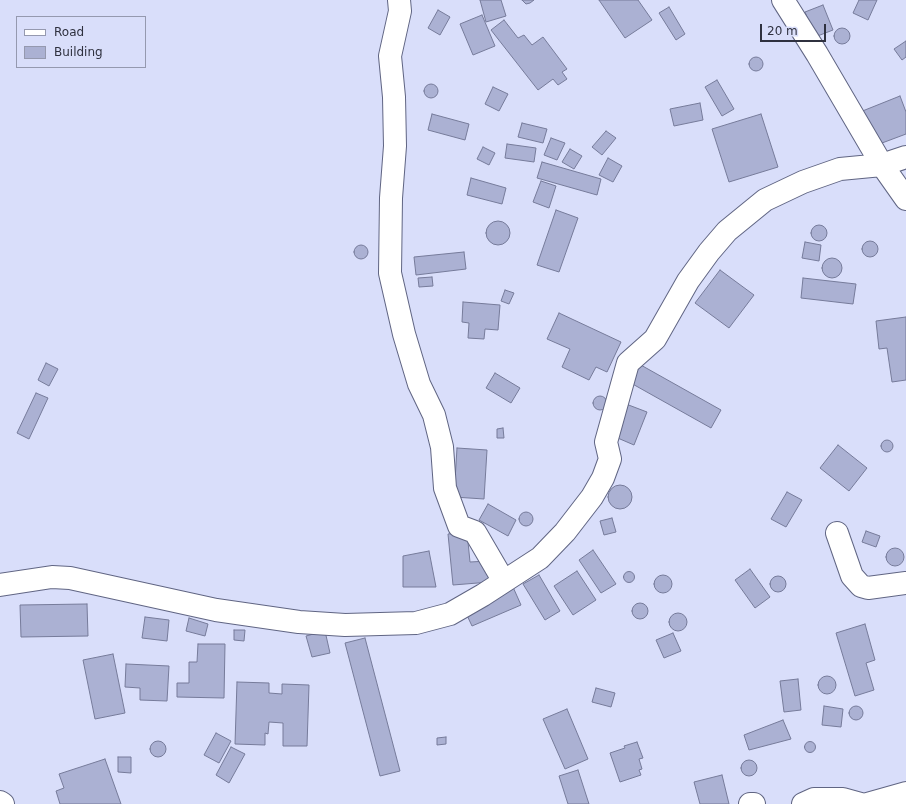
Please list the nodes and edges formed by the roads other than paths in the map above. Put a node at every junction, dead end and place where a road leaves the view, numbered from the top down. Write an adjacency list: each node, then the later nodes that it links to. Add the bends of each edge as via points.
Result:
1 (399, 0): 7 (street, via 400,11 390,56 395,146 390,273 419,384 434,415 442,447 445,488 459,526 475,532)
2 (783, 0): 4 (street, via 818,54)
3 (906, 157): 4 (street)
4 (882, 165): 5 (street); 7 (street, via 840,169 803,182 765,200 727,231 688,281 655,340 628,363 606,442 610,459 592,498 540,558)
5 (906, 200)
6 (837, 533): 8 (street, via 852,576 861,586 868,588)
7 (503, 580): 9 (street, via 450,614 416,623 387,625 292,621 216,610 70,578)
8 (906, 583)
9 (0, 585)
10 (906, 793): 17 (street)
11 (0, 802): 12 (street)
12 (3, 804)
13 (750, 804): 14 (street)
14 (754, 804)
15 (803, 804): 16 (street, via 814,799 843,799)
16 (861, 804)
17 (867, 804)

